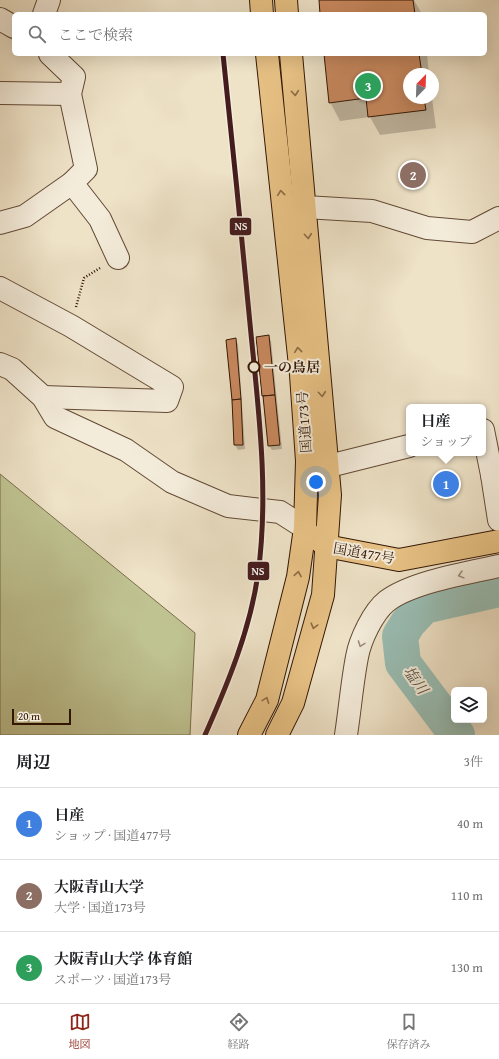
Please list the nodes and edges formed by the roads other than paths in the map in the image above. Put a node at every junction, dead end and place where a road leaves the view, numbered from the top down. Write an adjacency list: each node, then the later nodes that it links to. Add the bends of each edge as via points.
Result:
1 (49, 0): 4 (street)
2 (261, 0): 5 (highway)
3 (286, 0): 6 (highway)
4 (45, 12)
5 (262, 12)
6 (287, 12)
7 (0, 19): 8 (street)
8 (12, 26)
9 (52, 56): 13 (street, via 74,77)
10 (267, 56): 29 (highway, 国道173号, one-way to 10, via 307,461 301,375)
11 (291, 56): 15 (highway, 国道173号, one-way to 15)
12 (0, 93): 13 (street)
13 (70, 94): 14 (street, via 86,169)
14 (72, 183): 17 (street, via 25,216); 18 (street, via 100,219)
15 (306, 207): 16 (street, via 372,211 427,228 472,232); 26 (highway, 国道173号, one-way to 26)
16 (499, 218)
17 (0, 222)
18 (118, 258)
19 (0, 288): 21 (street, via 71,326 172,387 166,401)
20 (0, 364): 21 (street, via 12,369)
21 (43, 397): 29 (street, via 55,417 126,450 172,482 228,506 280,512)
22 (499, 426): 23 (street)
23 (486, 428)
24 (486, 439): 27 (street)
25 (406, 447): 26 (street)
26 (329, 466): 31 (highway, 国道173号, via 330,495)
27 (496, 474): 28 (street)
28 (499, 520)
29 (305, 528): 31 (highway, 国道477号); 33 (highway, 国道173号, one-way to 29, via 267,700 298,577)
30 (499, 541): 31 (highway, 国道477号, via 399,560)
31 (326, 546): 34 (highway, 国道173号, one-way to 34, via 323,595 293,703)
32 (499, 566): 35 (street, one-way to 35, via 414,587 386,602 369,624 357,656)
33 (249, 735)
34 (277, 735)
35 (346, 735)

